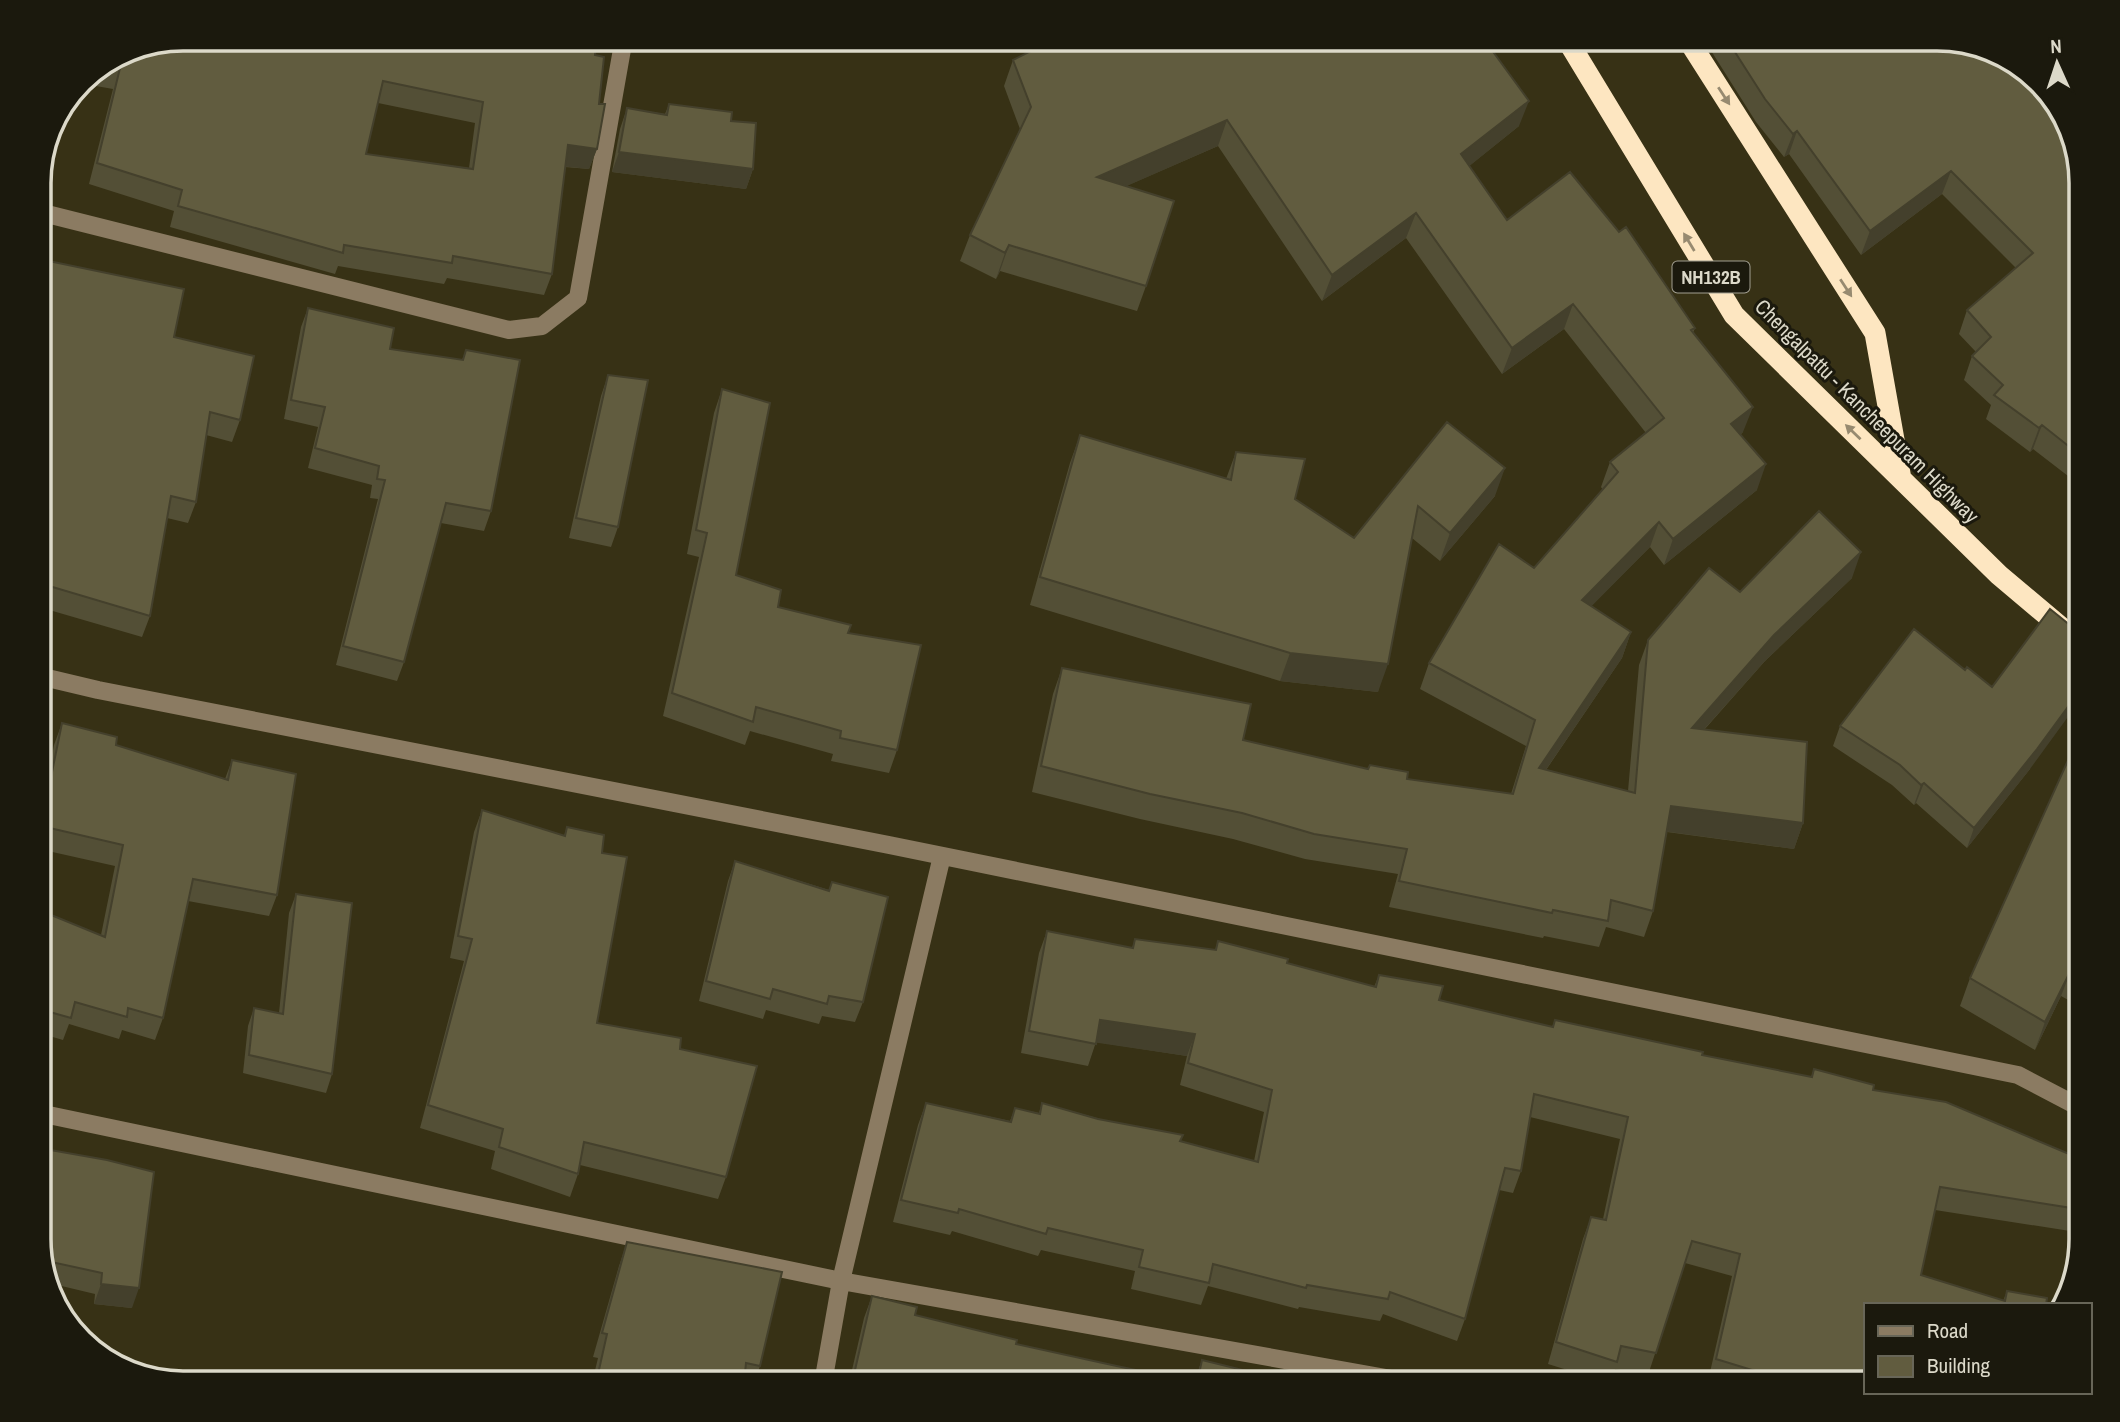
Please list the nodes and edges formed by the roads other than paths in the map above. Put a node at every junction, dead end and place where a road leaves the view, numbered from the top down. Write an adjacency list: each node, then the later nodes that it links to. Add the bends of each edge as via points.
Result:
1 (622, 51): 4 (street, via 578,298 542,326 509,331)
2 (1574, 51): 5 (highway, Chengalpattu - Kancheepuram Highway / NH132B, one-way to 2, via 1734,315)
3 (1695, 51): 5 (highway, one-way to 5, via 1875,333)
4 (51, 215)
5 (1902, 479): 6 (highway, Chengalpattu - Kancheepuram Highway / NH132B, via 1999,575)
6 (2069, 634)
7 (51, 678): 8 (street)
8 (942, 856): 9 (street, via 2018,1075); 11 (street)
9 (2069, 1102)
10 (51, 1115): 11 (street)
11 (841, 1280): 12 (street); 13 (street)
12 (824, 1371)
13 (1342, 1371)

